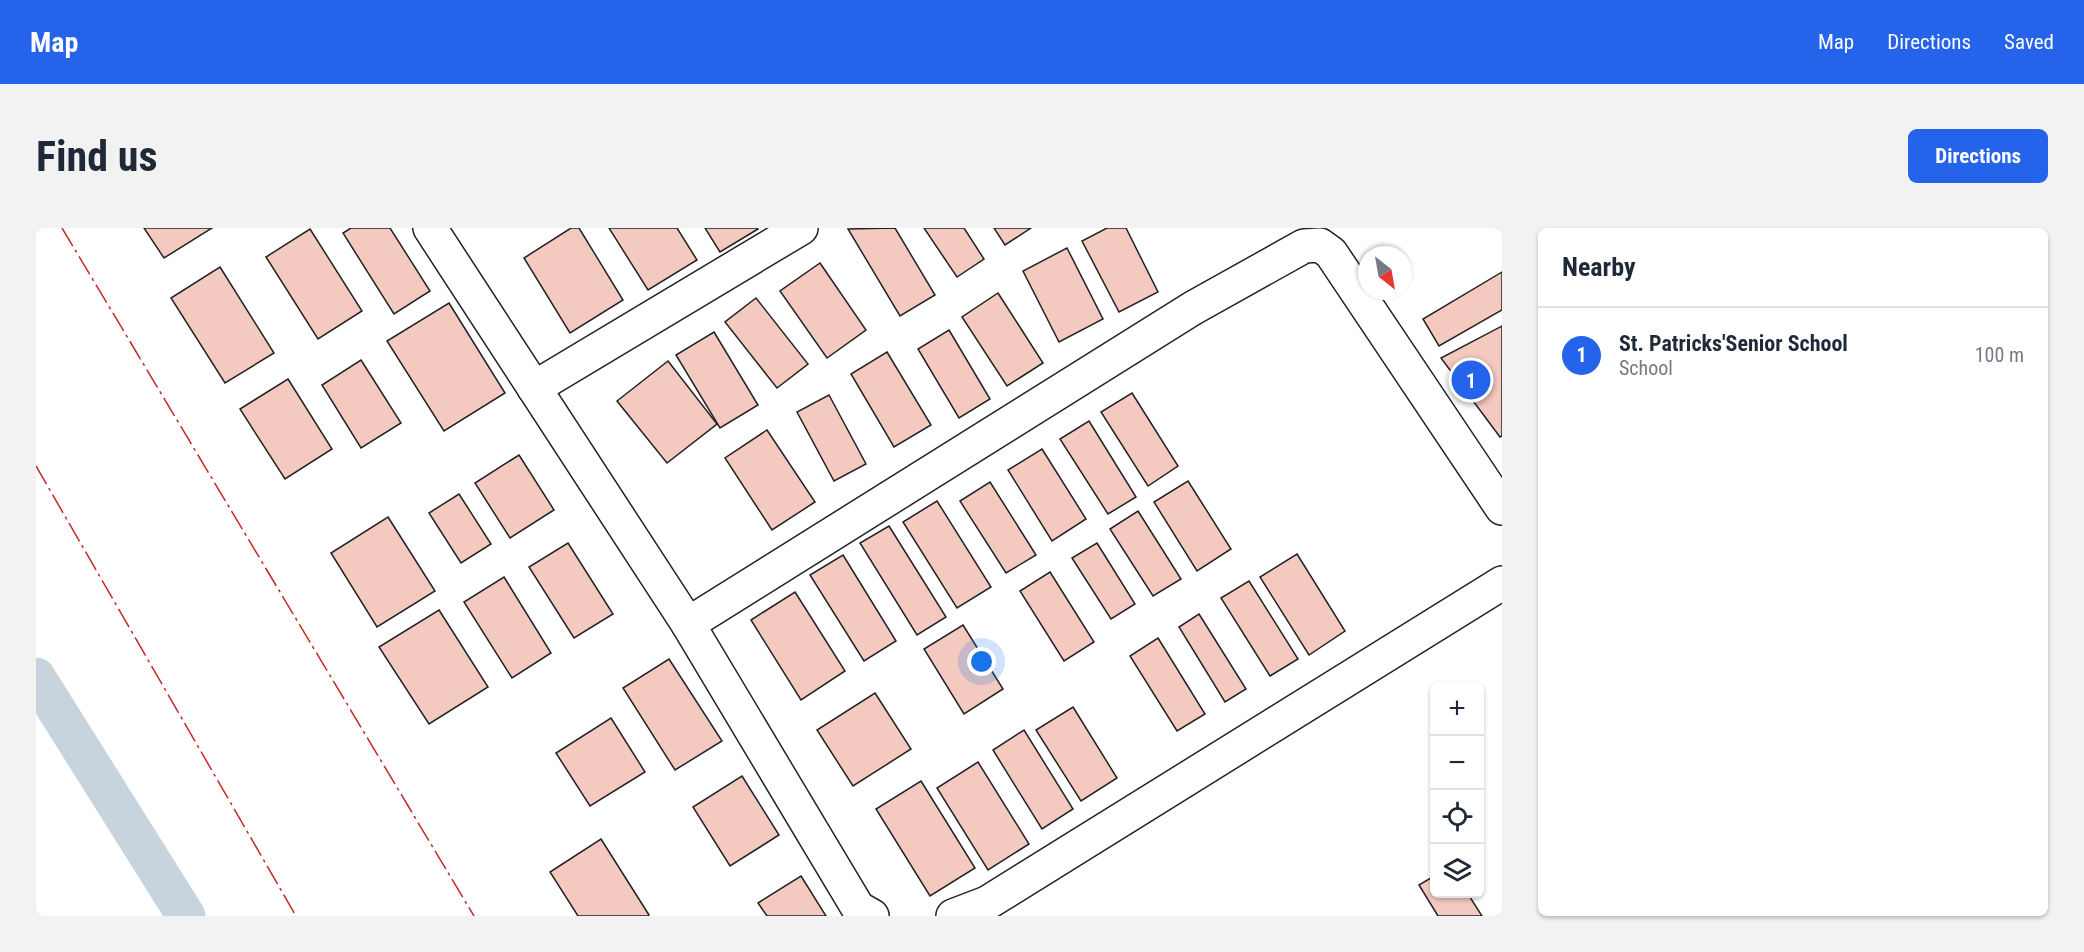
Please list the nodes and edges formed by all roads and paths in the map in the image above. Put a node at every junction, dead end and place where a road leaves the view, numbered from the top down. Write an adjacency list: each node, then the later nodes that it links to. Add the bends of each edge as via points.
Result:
1 (430, 228): 3 (street)
2 (801, 228): 3 (street)
3 (534, 388): 6 (street)
4 (1502, 508): 6 (street, via 1330,253 1320,245 1304,246 1193,308)
5 (1502, 583): 7 (street)
6 (688, 624): 8 (street, via 858,908)
7 (991, 910): 9 (street)
8 (872, 916)
9 (953, 916)

